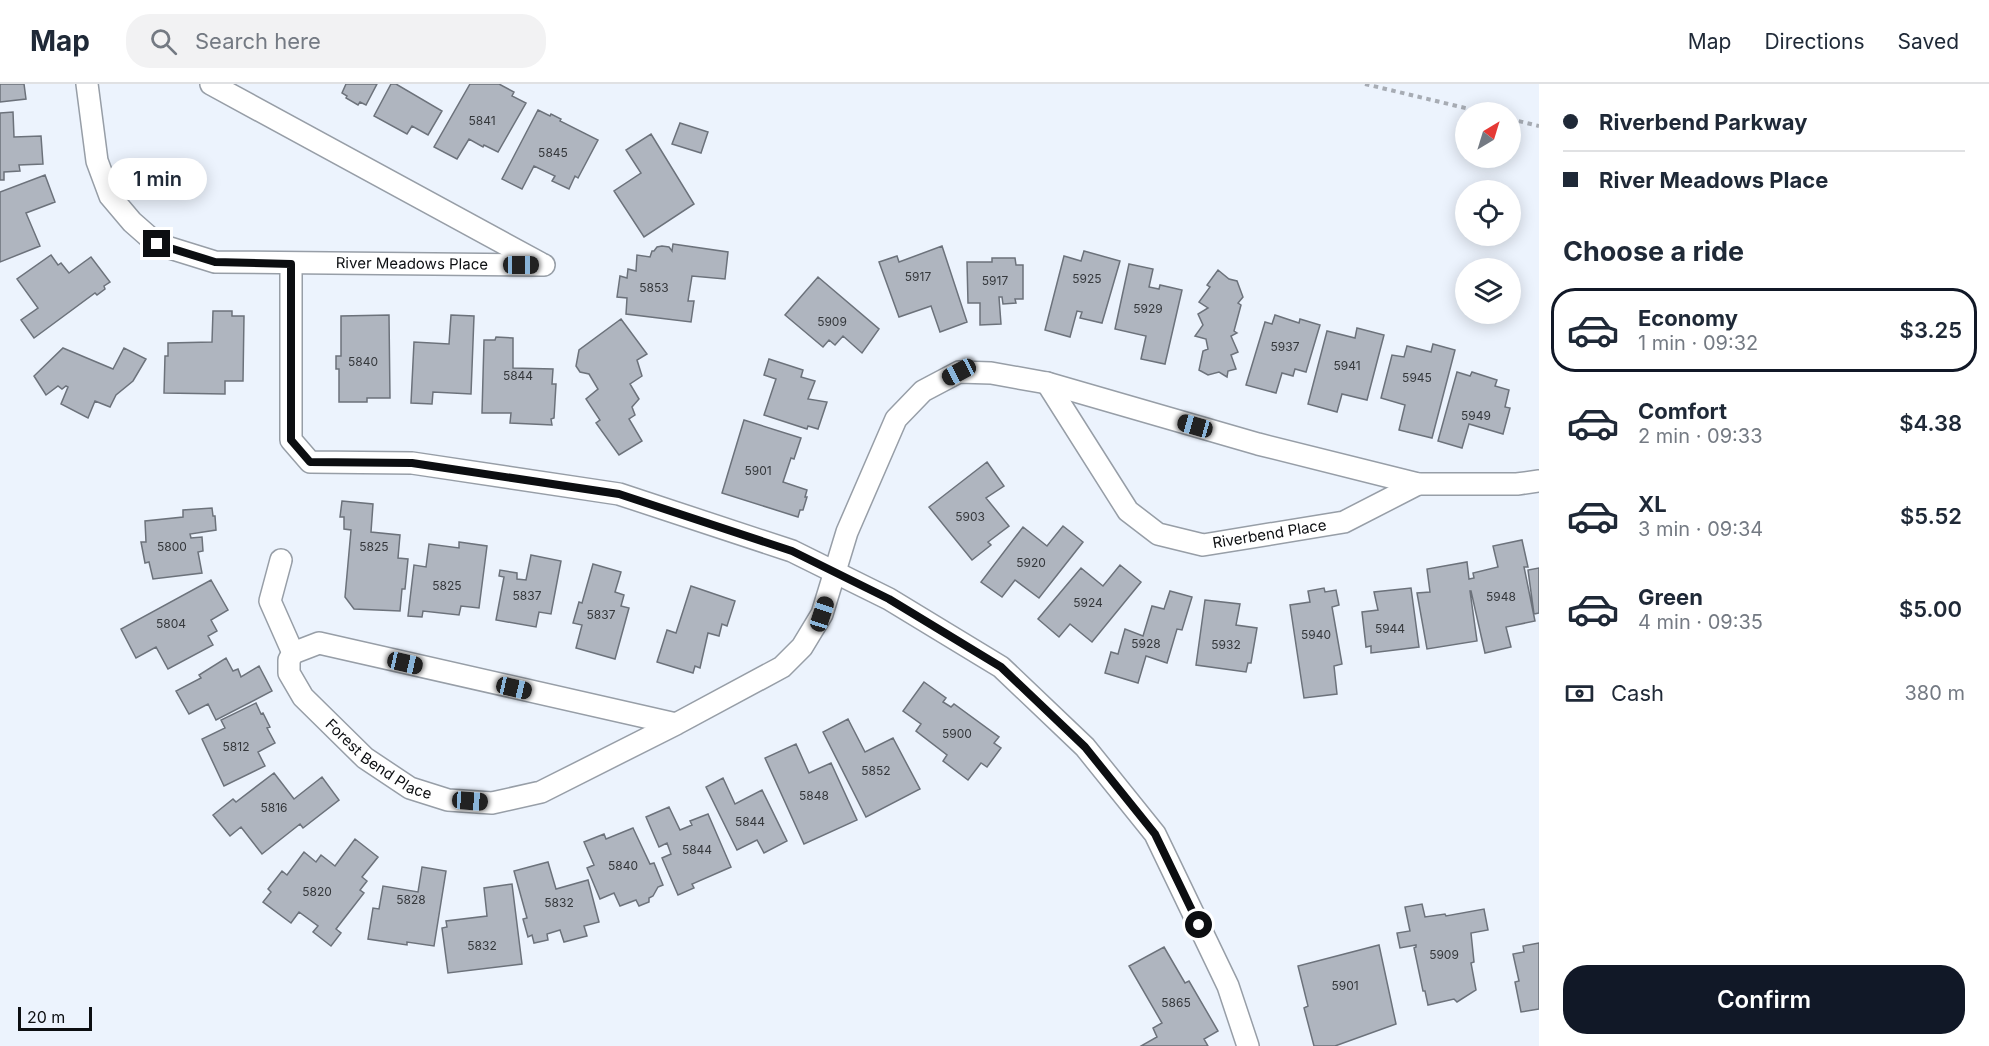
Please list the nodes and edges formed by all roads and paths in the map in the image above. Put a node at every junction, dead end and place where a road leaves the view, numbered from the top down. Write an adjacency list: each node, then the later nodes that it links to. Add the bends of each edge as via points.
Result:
1 (87, 84): 7 (street, River Meadows Place, via 97,161 110,196 132,222 157,244 215,262)
2 (211, 84): 7 (street, River Meadows Place, via 544,265)
3 (1365, 84): 4 (path)
4 (1455, 106)
5 (1521, 122): 6 (path)
6 (1539, 126)
7 (291, 264): 12 (street, via 291,440 310,462 412,463 619,494 792,551)
8 (1047, 383): 10 (street, Riverbend Place, via 1258,444); 10 (street, Riverbend Place, via 1128,511 1158,534 1203,545 1344,522); 12 (street, Riverbend Place, via 959,372 923,391 896,418)
9 (1539, 481): 10 (street, Riverbend Place)
10 (1418, 484)
11 (281, 560): 13 (street, Forest Bend Place, via 270,601)
12 (835, 572): 14 (street, Forest Bend Place, via 822,614 802,647 782,667); 15 (street, via 889,599 1001,667 1085,747 1155,834 1228,986)
13 (293, 653): 14 (street, via 319,643); 14 (street, Forest Bend Place, via 289,673 303,698 364,758 410,788 448,800 492,803 541,792)
14 (676, 724)
15 (1248, 1046)

